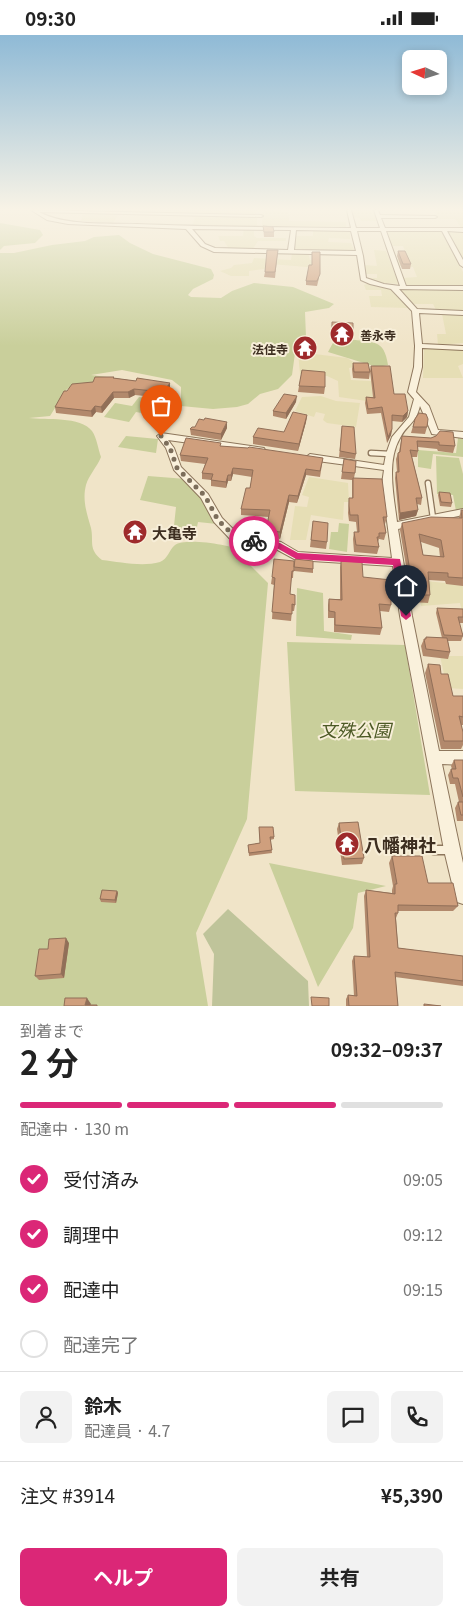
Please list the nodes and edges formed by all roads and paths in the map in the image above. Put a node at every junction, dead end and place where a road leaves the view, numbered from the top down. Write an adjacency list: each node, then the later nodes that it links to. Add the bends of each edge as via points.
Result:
1 (359, 255): 3 (street, via 363,279)
2 (392, 255): 4 (street)
3 (393, 287): 4 (street); 6 (street)
4 (403, 287): 5 (street)
5 (463, 288)
6 (415, 311): 7 (street); 8 (street)
7 (463, 313)
8 (419, 346): 9 (street); 10 (street, via 412,392)
9 (463, 348)
10 (418, 399): 11 (street, via 425,405 433,435); 14 (street, via 413,419)
11 (463, 435)
12 (270, 451): 21 (street, via 161,436 170,448 177,468 205,496 218,520 236,538 277,545 296,556)
13 (370, 453): 14 (lane)
14 (390, 453): 16 (street)
15 (300, 455): 16 (street)
16 (388, 468): 20 (street, via 387,484)
17 (428, 483): 19 (lane)
18 (463, 512): 19 (street)
19 (433, 518): 20 (street)
20 (394, 526): 21 (street)
21 (397, 562): 22 (street)
22 (434, 757): 23 (street); 24 (street)
23 (463, 758)
24 (452, 849): 25 (lane); 26 (street)
25 (434, 850)
26 (463, 896)

